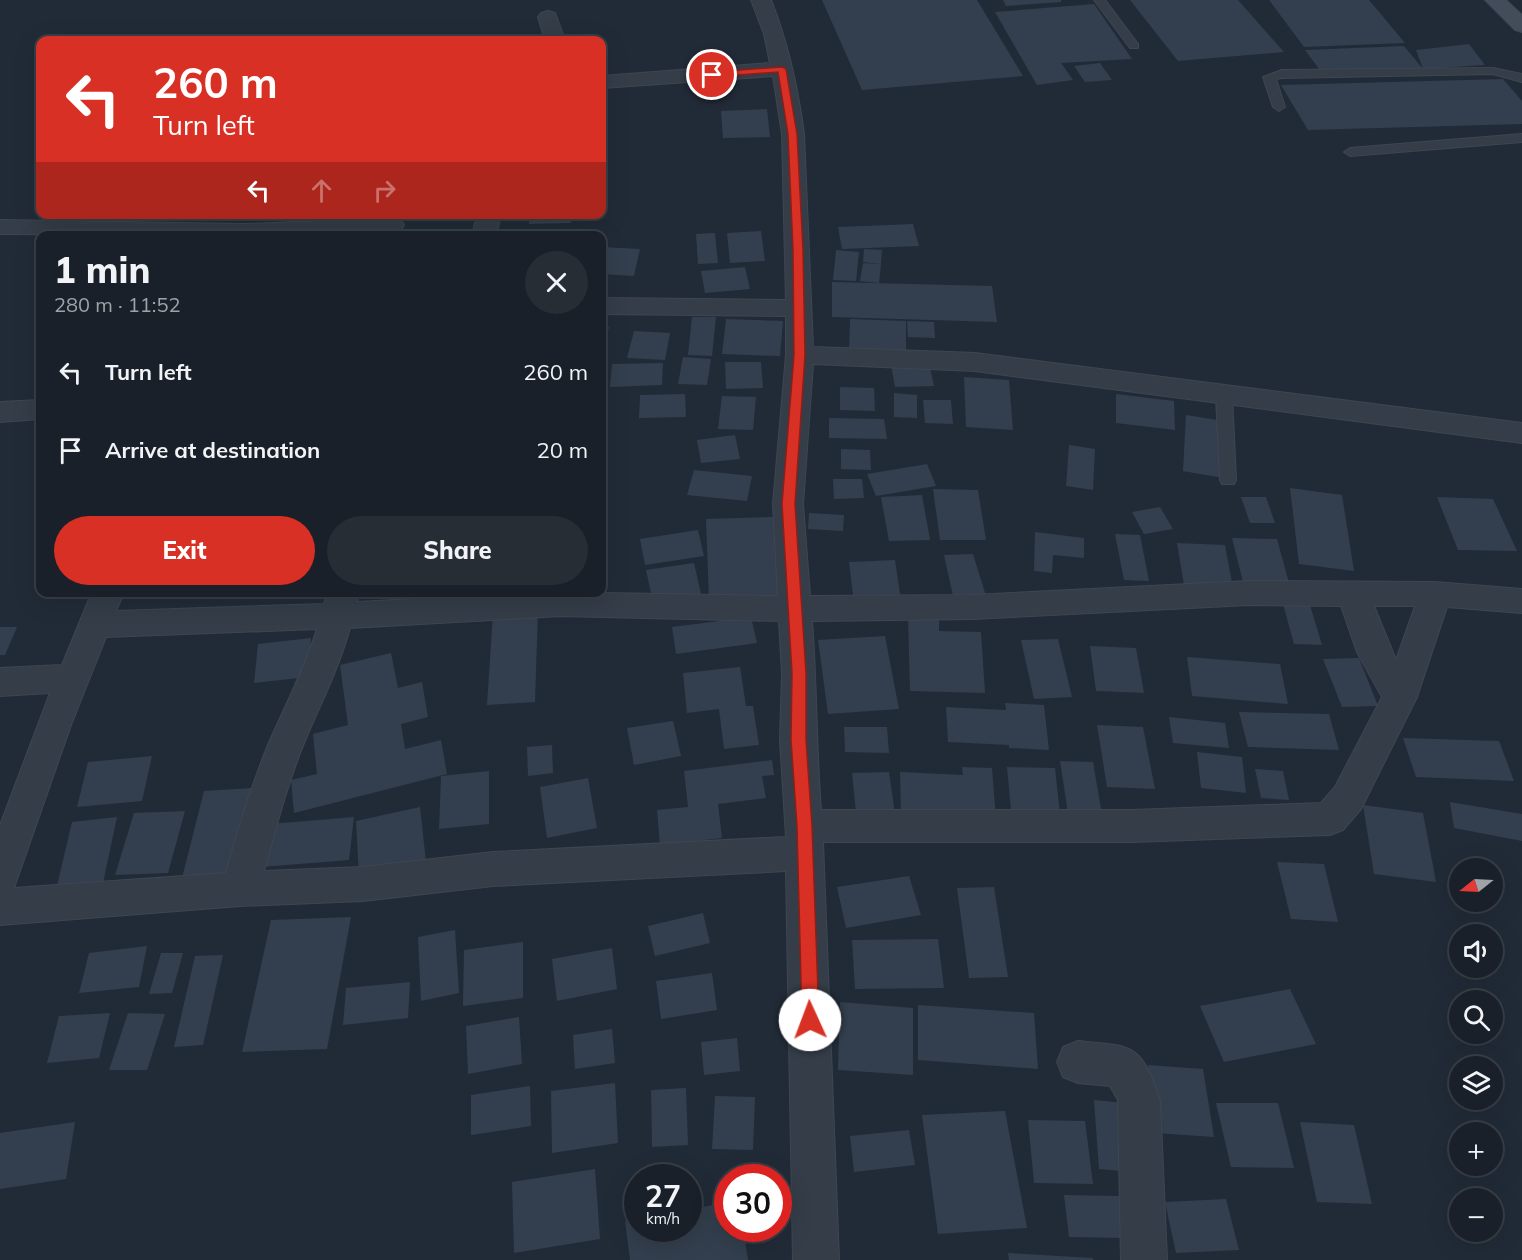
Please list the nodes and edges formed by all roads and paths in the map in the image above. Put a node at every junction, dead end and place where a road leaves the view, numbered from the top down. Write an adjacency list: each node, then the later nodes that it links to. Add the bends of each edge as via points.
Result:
1 (761, 0): 6 (street)
2 (1099, 0): 5 (lane)
3 (548, 17): 4 (street)
4 (554, 36)
5 (1134, 46)
6 (782, 69): 8 (street); 18 (street, via 793,134)
7 (1522, 78): 9 (lane, via 1493,71 1282,74 1269,77)
8 (606, 82)
9 (1279, 107)
10 (1522, 138): 11 (lane)
11 (1350, 152)
12 (54, 221): 14 (street); 15 (street)
13 (392, 225): 16 (street)
14 (0, 227)
15 (212, 231)
16 (281, 231)
17 (606, 306): 18 (street)
18 (798, 308): 19 (street)
19 (800, 355): 20 (street, via 975,362); 30 (street, via 788,504)
20 (1224, 395): 23 (street); 24 (lane)
21 (36, 411): 22 (street)
22 (0, 412)
23 (1522, 433)
24 (1228, 480)
25 (1353, 593): 26 (street); 30 (street, via 1249,593 972,607); 34 (street, via 1374,652)
26 (1435, 594): 28 (street); 34 (street)
27 (106, 597): 31 (street)
28 (1522, 601)
29 (340, 604): 30 (street); 31 (street); 37 (street, via 325,657 264,804)
30 (793, 609): 35 (street)
31 (93, 625): 32 (street)
32 (72, 678): 33 (street); 36 (street)
33 (0, 682)
34 (1400, 697): 35 (street, via 1348,798 1330,819)
35 (805, 839): 37 (street, via 363,884); 40 (street)
36 (0, 877)
37 (240, 889): 38 (street)
38 (0, 907)
39 (1078, 1062): 41 (street, via 1121,1066 1132,1079 1139,1101)
40 (816, 1260)
41 (1144, 1260)

